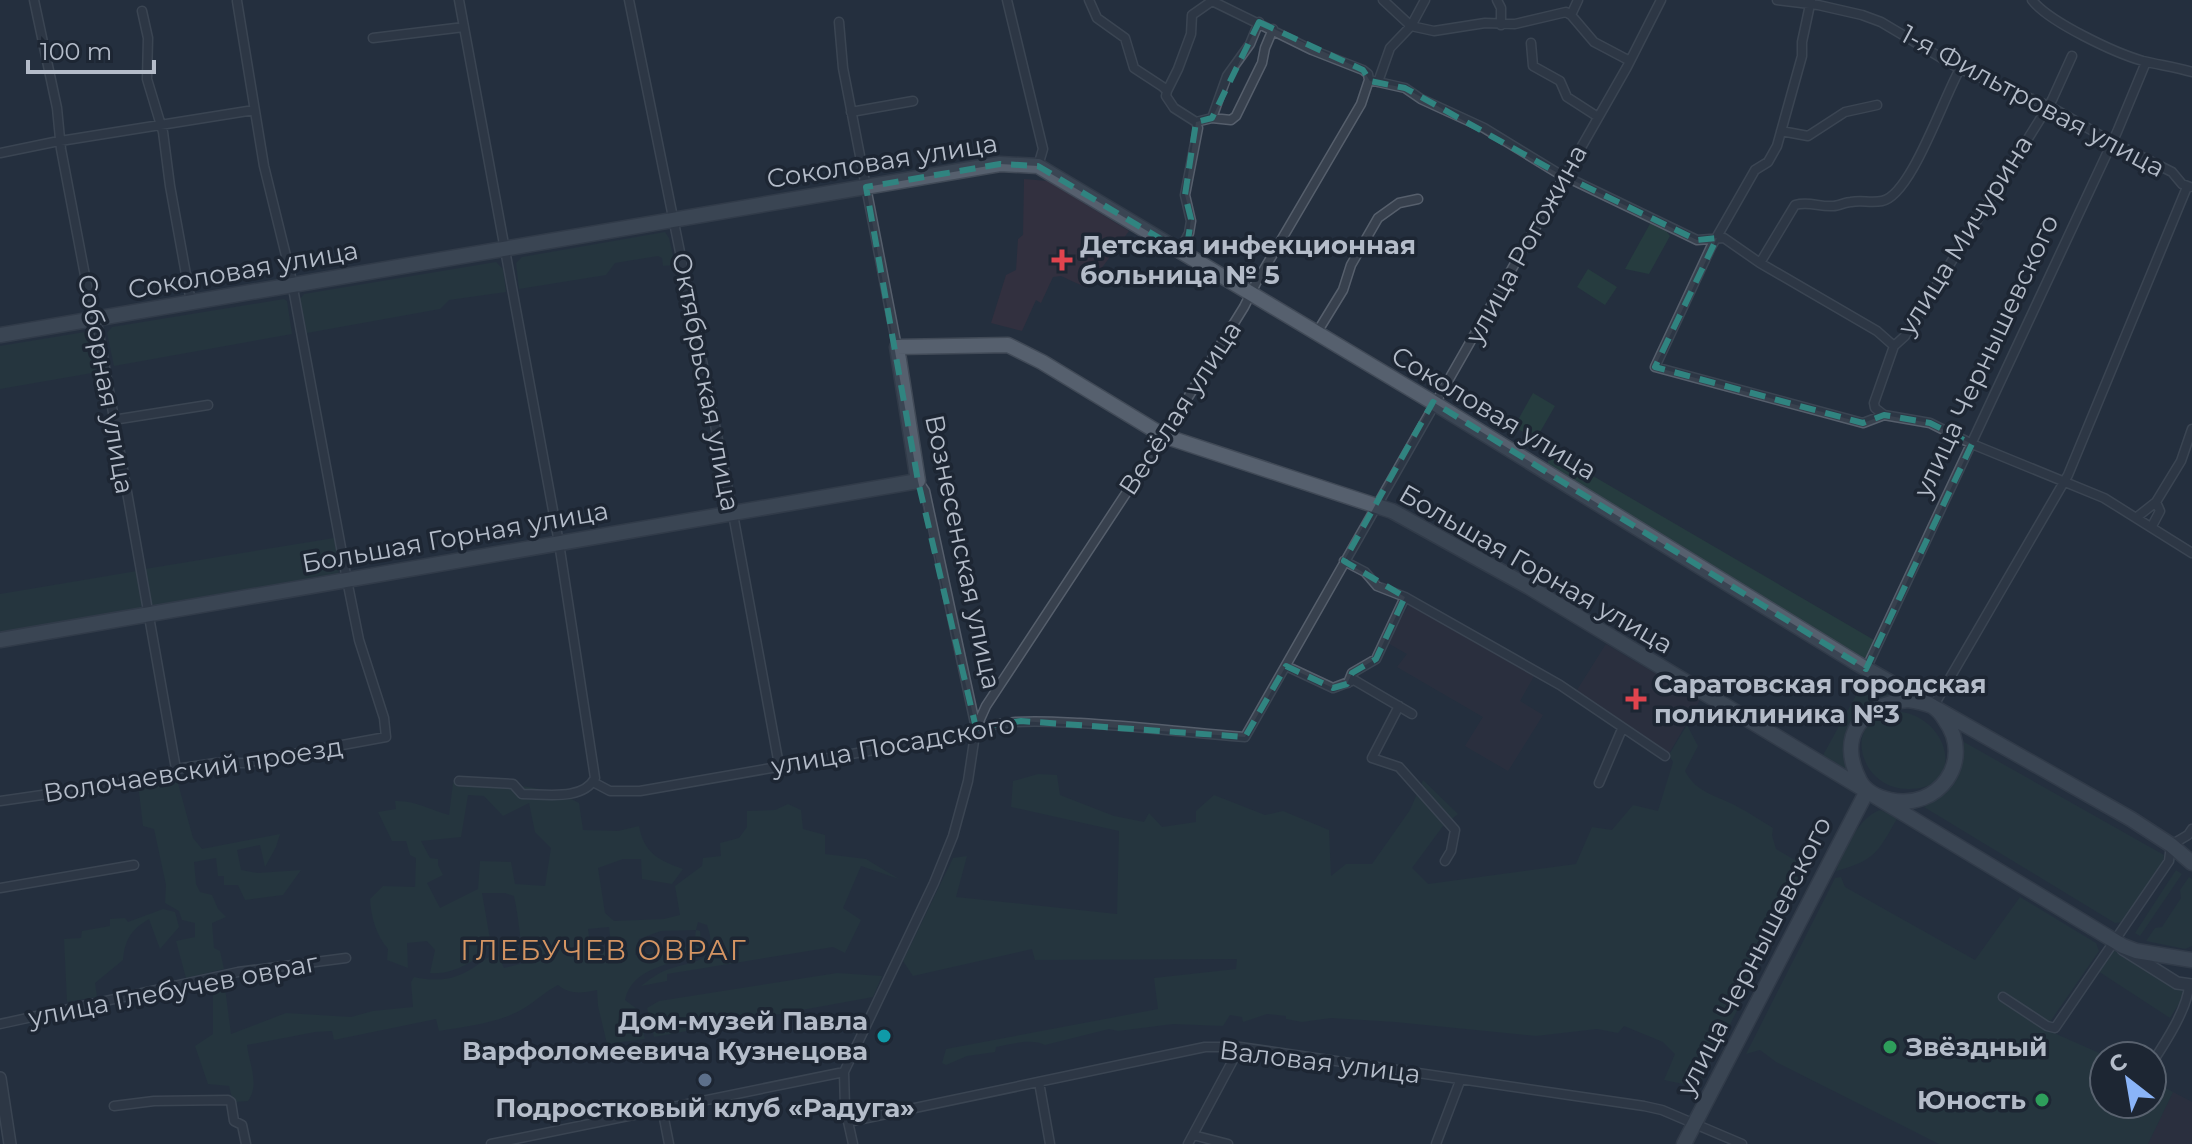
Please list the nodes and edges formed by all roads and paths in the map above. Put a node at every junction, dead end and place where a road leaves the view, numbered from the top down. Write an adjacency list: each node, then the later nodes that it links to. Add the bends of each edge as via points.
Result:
1 (34, 0): 43 (street, Соборная улица)
2 (459, 0): 22 (street)
3 (629, 0): 51 (street, Октябрьская улица)
4 (1007, 0): 46 (street, via 1043,149)
5 (1089, 0): 32 (street, via 1097,18 1125,38 1134,68)
6 (1212, 0): 19 (street); 32 (street, via 1192,15 1191,34)
7 (1383, 0): 21 (street)
8 (1425, 0): 21 (street, Весёлая улица)
9 (1497, 0): 20 (street)
10 (1578, 0): 17 (street)
11 (1661, 0): 27 (street, улица Рогожина)
12 (1777, 0): 15 (street, 1-я Фильтровая улица)
13 (2032, 0): 28 (street, via 2080,33)
14 (237, 1): 36 (street)
15 (1811, 2): 29 (street, 1-я Фильтровая улица, via 1881,22); 42 (street)
16 (142, 11): 41 (street, via 148,38 147,79)
17 (1571, 15): 20 (street); 27 (street, via 1594,42)
18 (839, 22): 37 (street, Вознесенская улица)
19 (1259, 22): 23 (street); 39 (street, via 1227,76)
20 (1501, 25): 21 (street, via 1434,31)
21 (1411, 26): 31 (street, Весёлая улица, via 1390,48)
22 (464, 27): 24 (street); 53 (street)
23 (1273, 29): 31 (street, via 1363,70); 39 (street, via 1236,116)
24 (373, 38)
25 (1531, 43): 38 (street, via 1533,66 1560,81 1567,97)
26 (2072, 56): 35 (street, улица Мичурина)
27 (1630, 61): 38 (street, улица Рогожина)
28 (2146, 62): 30 (street); 44 (street, улица Чернышевского)
29 (1960, 69): 35 (street, 1-я Фильтровая улица); 55 (street, via 1897,195 1870,203 1795,205)
30 (2192, 72)
31 (1374, 81): 47 (street, via 1405,88); 57 (street, Весёлая улица)
32 (1167, 91): 40 (street, via 1169,103)
33 (913, 101): 37 (street)
34 (1877, 105): 42 (street, via 1845,112 1808,136)
35 (2047, 105): 44 (street, 1-я Фильтровая улица); 62 (street, улица Мичурина)
36 (254, 110): 41 (street); 56 (street)
37 (851, 112): 48 (street, Вознесенская улица)
38 (1598, 117): 47 (street, улица Рогожина)
39 (1212, 118): 40 (street)
40 (1196, 122): 54 (street, via 1185,195 1191,221)
41 (161, 125): 43 (street); 58 (street)
42 (1781, 131): 52 (street, via 1773,155 1755,170)
43 (60, 141): 45 (street); 59 (street, Соборная улица)
44 (2112, 142): 49 (street, 1-я Фильтровая улица); 70 (street, улица Чернышевского)
45 (0, 153)
46 (1038, 166): 48 (main road, Соколовая улица, via 1000,164); 54 (main road, Соколовая улица)
47 (1565, 175): 52 (street, via 1697,240); 64 (street, улица Рогожина)
48 (866, 187): 51 (main road, Соколовая улица); 63 (street, Вознесенская улица)
49 (2190, 187): 72 (street)
50 (1418, 199): 60 (street, via 1399,203 1378,218)
51 (674, 219): 53 (main road, Соколовая улица); 75 (street, Октябрьская улица)
52 (1717, 238): 55 (street); 66 (street, via 1655,367 1863,423)
53 (506, 250): 56 (main road, Соколовая улица); 78 (street)
54 (1180, 251): 57 (main road, Соколовая улица)
55 (1760, 263): 62 (street)
56 (292, 285): 58 (main road, Соколовая улица); 81 (street)
57 (1251, 294): 60 (main road, Соколовая улица); 69 (street, Весёлая улица)
58 (191, 302): 59 (main road, Соколовая улица)
59 (95, 320): 61 (main road, Соколовая улица); 67 (street, Соборная улица)
60 (1316, 334): 64 (main road, Соколовая улица)
61 (0, 335)
62 (1894, 346): 66 (street, улица Мичурина, via 1874,403)
63 (897, 347): 69 (main road, Большая Горная улица, via 1008,345); 71 (main road, Вознесенская улица)
64 (1434, 403): 74 (street, улица Рогожина); 86 (main road, Соколовая улица)
65 (208, 405): 67 (street)
66 (1884, 415): 70 (street, via 1930,423)
67 (113, 420): 83 (street, Соборная улица)
68 (2192, 429): 73 (street, via 2181,461)
69 (1164, 436): 74 (main road, Большая Горная улица); 91 (street, Весёлая улица)
70 (1972, 444): 72 (street); 86 (street, улица Чернышевского)
71 (918, 481): 75 (main road, Большая Горная улица); 91 (street, Вознесенская улица, via 925,491)
72 (2064, 482): 76 (street); 89 (street)
73 (2156, 502): 76 (street); 77 (street, via 2160,511)
74 (1378, 505): 80 (street, улица Рогожина); 100 (main road, Большая Горная улица, via 1529,587)
75 (733, 514): 78 (main road, Большая Горная улица); 95 (street, Октябрьская улица)
76 (2137, 517): 77 (street)
77 (2152, 526): 79 (street)
78 (559, 543): 81 (main road, Большая Горная улица); 97 (street)
79 (2192, 553)
80 (1344, 561): 82 (street, via 1377,586); 85 (street, улица Рогожина)
81 (347, 580): 83 (main road, Большая Горная улица); 96 (street, Волочаевский проезд, via 386,737 244,763)
82 (1405, 597): 87 (street, via 1376,659 1352,673); 92 (street, via 1560,685)
83 (149, 614): 84 (main road, Большая Горная улица); 96 (street, Соборная улица)
84 (0, 640)
85 (1286, 666): 87 (street, via 1333,688); 93 (street, улица Рогожина)
86 (1866, 669): 89 (main road, Соколовая улица)
87 (1347, 684): 88 (street, via 1354,680)
88 (1399, 706): 90 (street); 104 (street, via 1372,758 1399,767 1455,830)
89 (1933, 707): 100 (main road, via 1894,701 1862,719 1851,758); 100 (main road, via 1950,727 1955,743 1949,778 1937,792 1914,801); 103 (main road, Соколовая улица)
90 (1412, 714)
91 (976, 728): 93 (street, улица Посадского, via 1021,721); 95 (street, улица Посадского); 116 (street, Вознесенская улица, via 953,836)
92 (1622, 729): 94 (street); 99 (street)
93 (1245, 737)
94 (1665, 756)
95 (779, 765): 97 (street, улица Посадского, via 640,791 610,791)
96 (176, 769): 101 (street, Волочаевский проезд, via 132,782)
97 (594, 780): 98 (street, via 579,793 534,794 522,794 513,784)
98 (459, 781)
99 (1599, 783)
100 (1865, 795): 108 (main road, Большая Горная улица); 124 (main road, улица Чернышевского)
101 (0, 801)
102 (2192, 829): 103 (street)
103 (2171, 845): 105 (main road, Соколовая улица); 108 (street, via 2169,861)
104 (1445, 861)
105 (2192, 863)
106 (134, 865): 107 (street)
107 (0, 888)
108 (2113, 941): 110 (main road, Большая Горная улица, via 2136,951); 111 (street, via 2177,983); 112 (street, via 2055,1028)
109 (346, 958): 113 (street, улица Глебучев овраг, via 238,972)
110 (2191, 959)
111 (2191, 985): 114 (street)
112 (2003, 997)
113 (0, 1024)
114 (2166, 1040)
115 (1240, 1047): 118 (street, Валовая улица); 119 (street, Валовая улица, via 1205,1047); 125 (street)
116 (844, 1072): 121 (street); 123 (street)
117 (0, 1078): 122 (street)
118 (1460, 1081): 124 (street, Валовая улица, via 1644,1106); 133 (street)
119 (1039, 1082): 123 (street, Валовая улица); 131 (street)
120 (114, 1106): 127 (street, via 228,1100)
121 (662, 1108): 128 (street); 129 (street)
122 (3, 1117): 126 (street)
123 (848, 1122): 130 (street)
124 (1695, 1124): 134 (main road, улица Чернышевского); 135 (street, Валовая улица)
125 (1190, 1140): 132 (street)
126 (10, 1144)
127 (246, 1144)
128 (491, 1144)
129 (669, 1144)
130 (853, 1144)
131 (1050, 1144)
132 (1228, 1144)
133 (1436, 1144)
134 (1684, 1144)
135 (1742, 1144)

